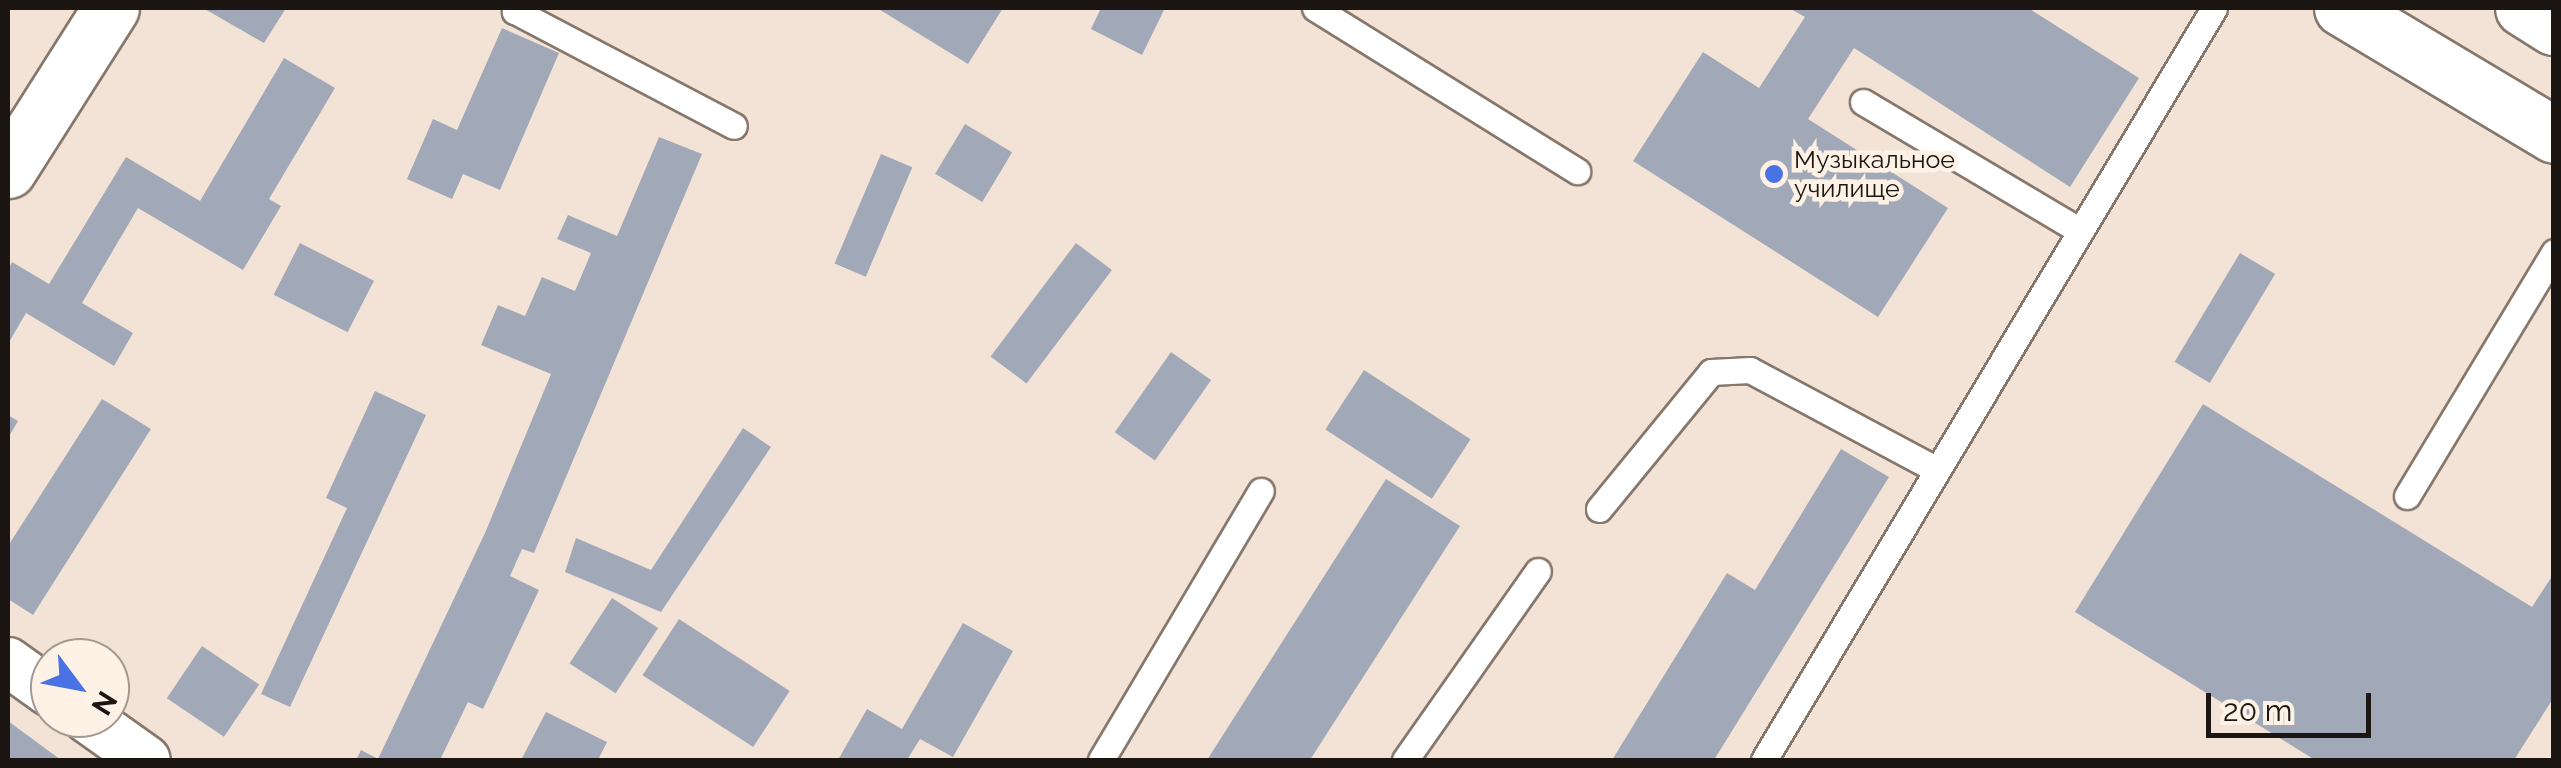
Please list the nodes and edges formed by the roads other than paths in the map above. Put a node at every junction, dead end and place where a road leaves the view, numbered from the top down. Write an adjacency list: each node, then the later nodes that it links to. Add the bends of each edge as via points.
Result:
1 (112, 8): 9 (main road)
2 (517, 8): 7 (lane)
3 (1315, 8): 10 (lane)
4 (2214, 8): 11 (lane)
5 (2342, 8): 8 (main road)
6 (1863, 102): 11 (lane)
7 (734, 126)
8 (2554, 134)
9 (8, 170)
10 (1576, 171)
11 (2080, 231): 13 (lane)
12 (2554, 252): 15 (lane)
13 (1938, 470): 16 (lane, via 1750,370 1711,372); 24 (lane)
14 (1261, 491): 22 (lane)
15 (2407, 496)
16 (1599, 510)
17 (1538, 571): 23 (lane)
18 (8, 662): 19 (street)
19 (30, 678)
20 (115, 738): 21 (street)
21 (146, 760)
22 (1100, 760)
23 (1406, 760)
24 (1764, 760)

